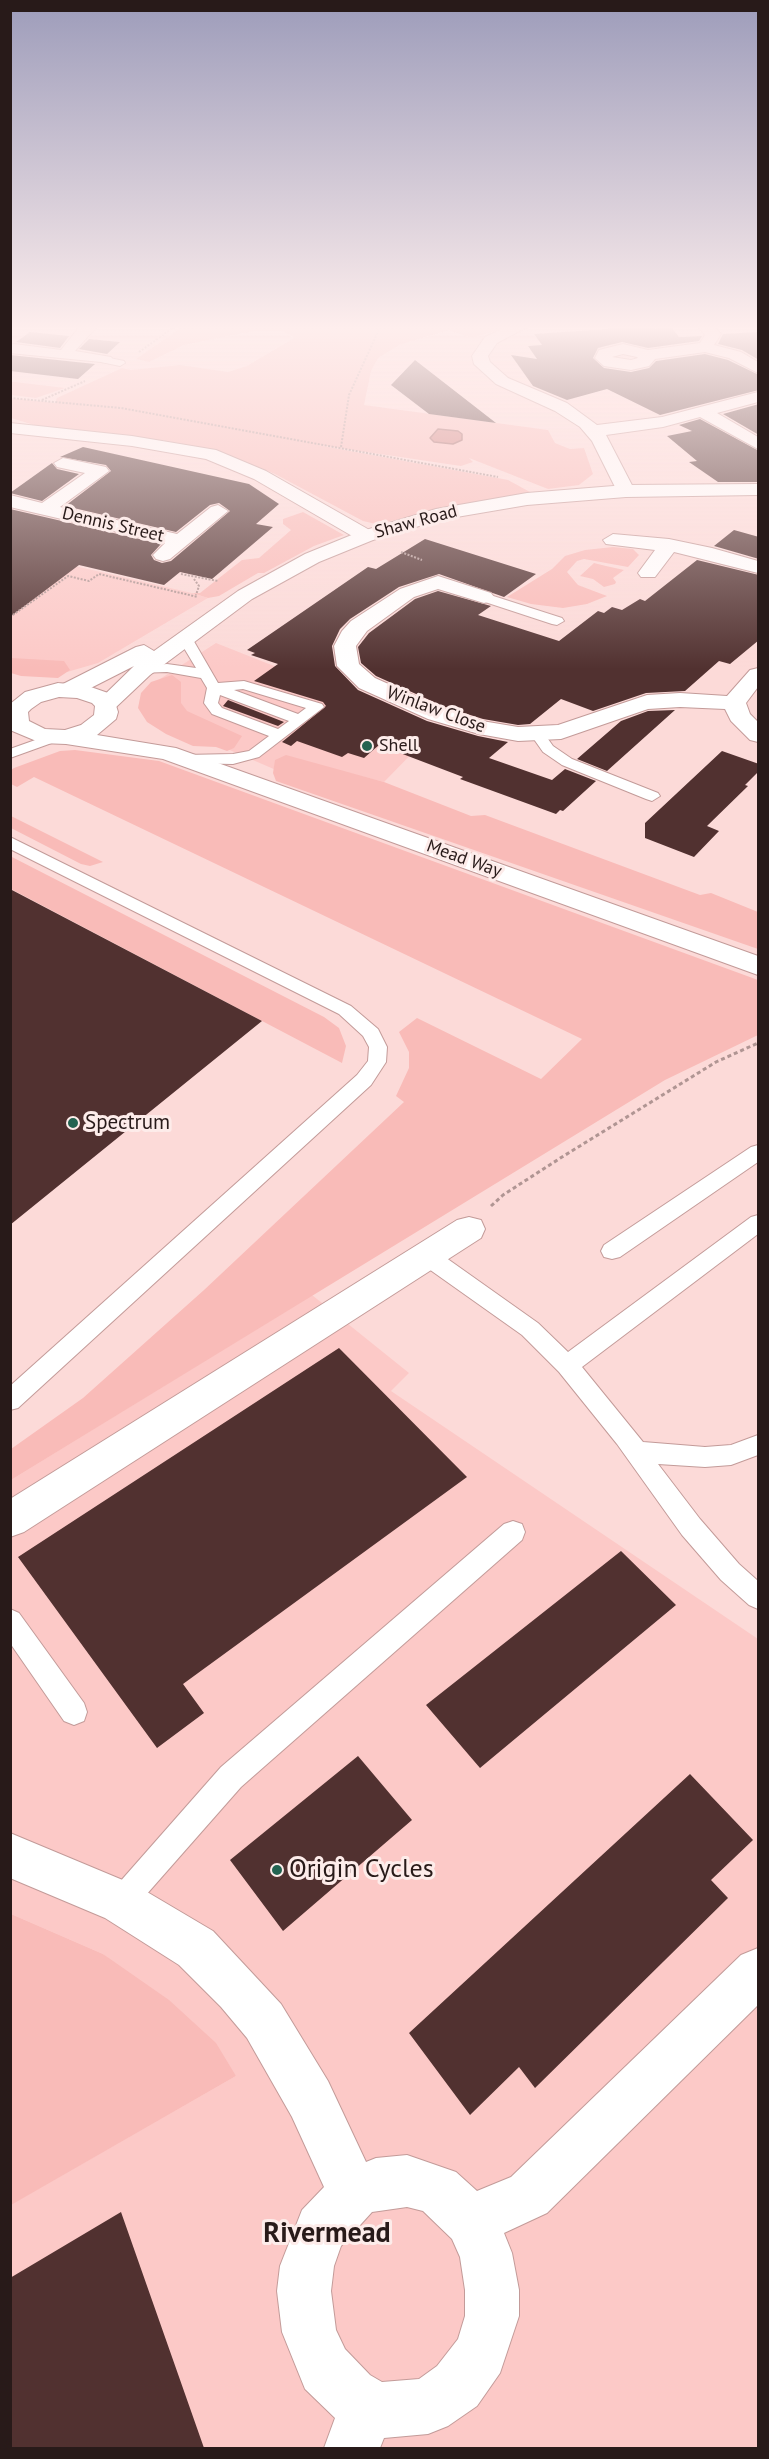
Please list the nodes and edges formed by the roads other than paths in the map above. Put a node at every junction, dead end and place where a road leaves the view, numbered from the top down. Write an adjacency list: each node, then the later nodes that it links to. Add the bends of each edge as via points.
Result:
1 (121, 440): 11 (street, via 210,454 260,476)
2 (600, 440): 7 (street)
3 (759, 452): 4 (street)
4 (739, 456)
5 (63, 463): 9 (street, Dennis Street, via 107,466)
6 (759, 490): 7 (street, Shaw Road)
7 (626, 491): 11 (street, Shaw Road, via 545,497 436,515)
8 (10, 501): 9 (street, Dennis Street)
9 (45, 509): 13 (street, Dennis Street)
10 (218, 511): 13 (street, Dennis Street)
11 (366, 536): 20 (street, Shaw Road, via 282,573)
12 (614, 540): 14 (street)
13 (180, 541): 15 (street, Dennis Street)
14 (669, 545): 16 (street); 17 (street)
15 (159, 558)
16 (759, 567)
17 (648, 573)
18 (484, 597): 19 (lane); 31 (street, Winlaw Close, via 442,577 407,594 360,626 345,646 348,666 367,683 450,719 491,730)
19 (557, 621)
20 (203, 624): 21 (street, Shaw Road); 27 (street, Shaw Road)
21 (185, 638): 22 (street, Shaw Road); 23 (lane)
22 (142, 670): 23 (lane, via 167,668); 29 (street, Shaw Road)
23 (205, 674): 26 (lane)
24 (759, 675): 28 (street)
25 (10, 688): 27 (street)
26 (214, 688): 34 (lane, via 211,703 217,711); 34 (lane, via 301,720)
27 (62, 690): 29 (street, Mead Way, via 90,693); 30 (street, Shaw Road, via 23,704 16,711)
28 (735, 703): 31 (street, Winlaw Close, via 647,702 573,729); 32 (street, via 744,723)
29 (107, 708): 33 (street, Shaw Road, via 98,725); 36 (street, Mead Way)
30 (14, 724): 33 (street, Mead Way, via 31,734)
31 (538, 735): 37 (lane, via 548,749 567,762)
32 (759, 735)
33 (61, 737): 35 (lane); 36 (street, Mead Way)
34 (275, 740): 36 (lane, via 239,759)
35 (10, 754)
36 (177, 756): 39 (street, Mead Way)
37 (652, 796)
38 (10, 842): 46 (lane, via 345,1010 371,1033 378,1047 377,1062 364,1080)
39 (759, 966)
40 (759, 1152): 43 (lane)
41 (759, 1223): 45 (lane)
42 (469, 1229): 44 (street)
43 (612, 1251)
44 (427, 1256): 45 (lane, via 530,1329); 49 (street)
45 (567, 1365): 48 (lane)
46 (10, 1401)
47 (759, 1445): 48 (lane, via 731,1455 705,1457)
48 (636, 1452): 51 (lane, via 691,1527 730,1572)
49 (10, 1520)
50 (513, 1532): 55 (lane, via 231,1778)
51 (759, 1597)
52 (10, 1621): 53 (lane)
53 (74, 1712)
54 (10, 1855): 55 (street)
55 (121, 1902): 57 (street, via 196,1948 264,2021 310,2099)
56 (759, 1972): 58 (street, via 529,2195)
57 (354, 2194): 58 (street, via 376,2184 407,2181 438,2190); 59 (street, via 321,2229 307,2266 304,2291 309,2332 325,2369 350,2396)
58 (470, 2221): 59 (street, via 486,2253 492,2290 492,2316 481,2354 457,2386 428,2406 382,2410)
59 (360, 2427)

